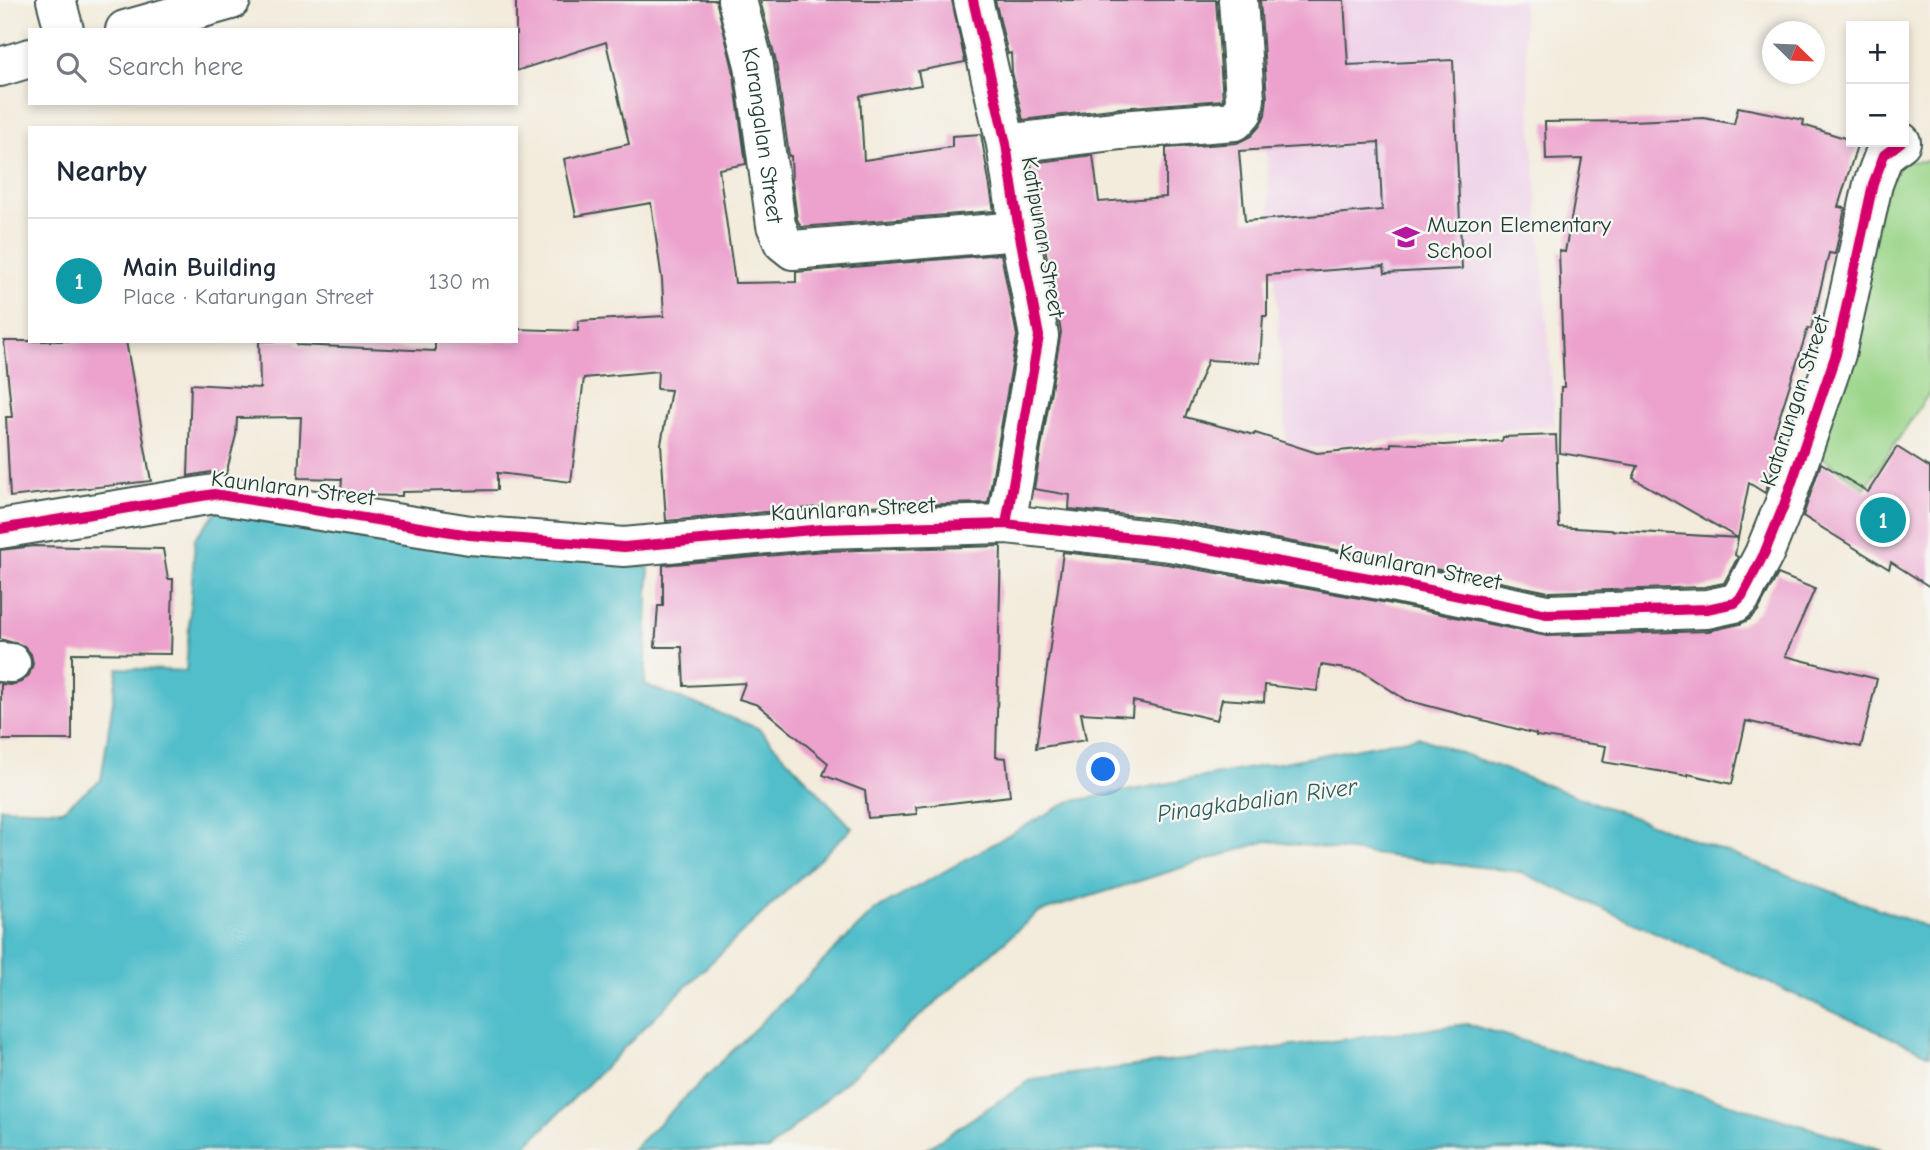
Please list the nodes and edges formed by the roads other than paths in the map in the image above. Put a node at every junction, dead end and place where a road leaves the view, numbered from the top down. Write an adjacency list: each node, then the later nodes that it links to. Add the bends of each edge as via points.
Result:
1 (56, 0): 6 (street)
2 (231, 0): 7 (street)
3 (737, 0): 14 (street, Karangalan Street, via 754,65 776,225 783,242 793,250)
4 (973, 0): 12 (street, Katipunan Street)
5 (1238, 0): 12 (street, via 1245,99 1243,112 1235,121)
6 (63, 28)
7 (132, 28)
8 (28, 59): 9 (street)
9 (0, 67)
10 (1930, 140): 11 (street, Katarungan Street)
11 (1909, 141)
12 (1006, 144): 14 (street, Katipunan Street)
13 (1894, 147): 17 (street, Katarungan Street, via 1884,155 1873,184 1836,354 1784,505 1742,596 1735,603)
14 (1019, 231): 15 (street, Katipunan Street, via 1039,337)
15 (1006, 524): 16 (street, Kaunlaran Street, via 823,529 624,547 470,535 214,494); 17 (street, Kaunlaran Street, via 1170,542 1546,614)
16 (0, 529)
17 (1707, 609)

